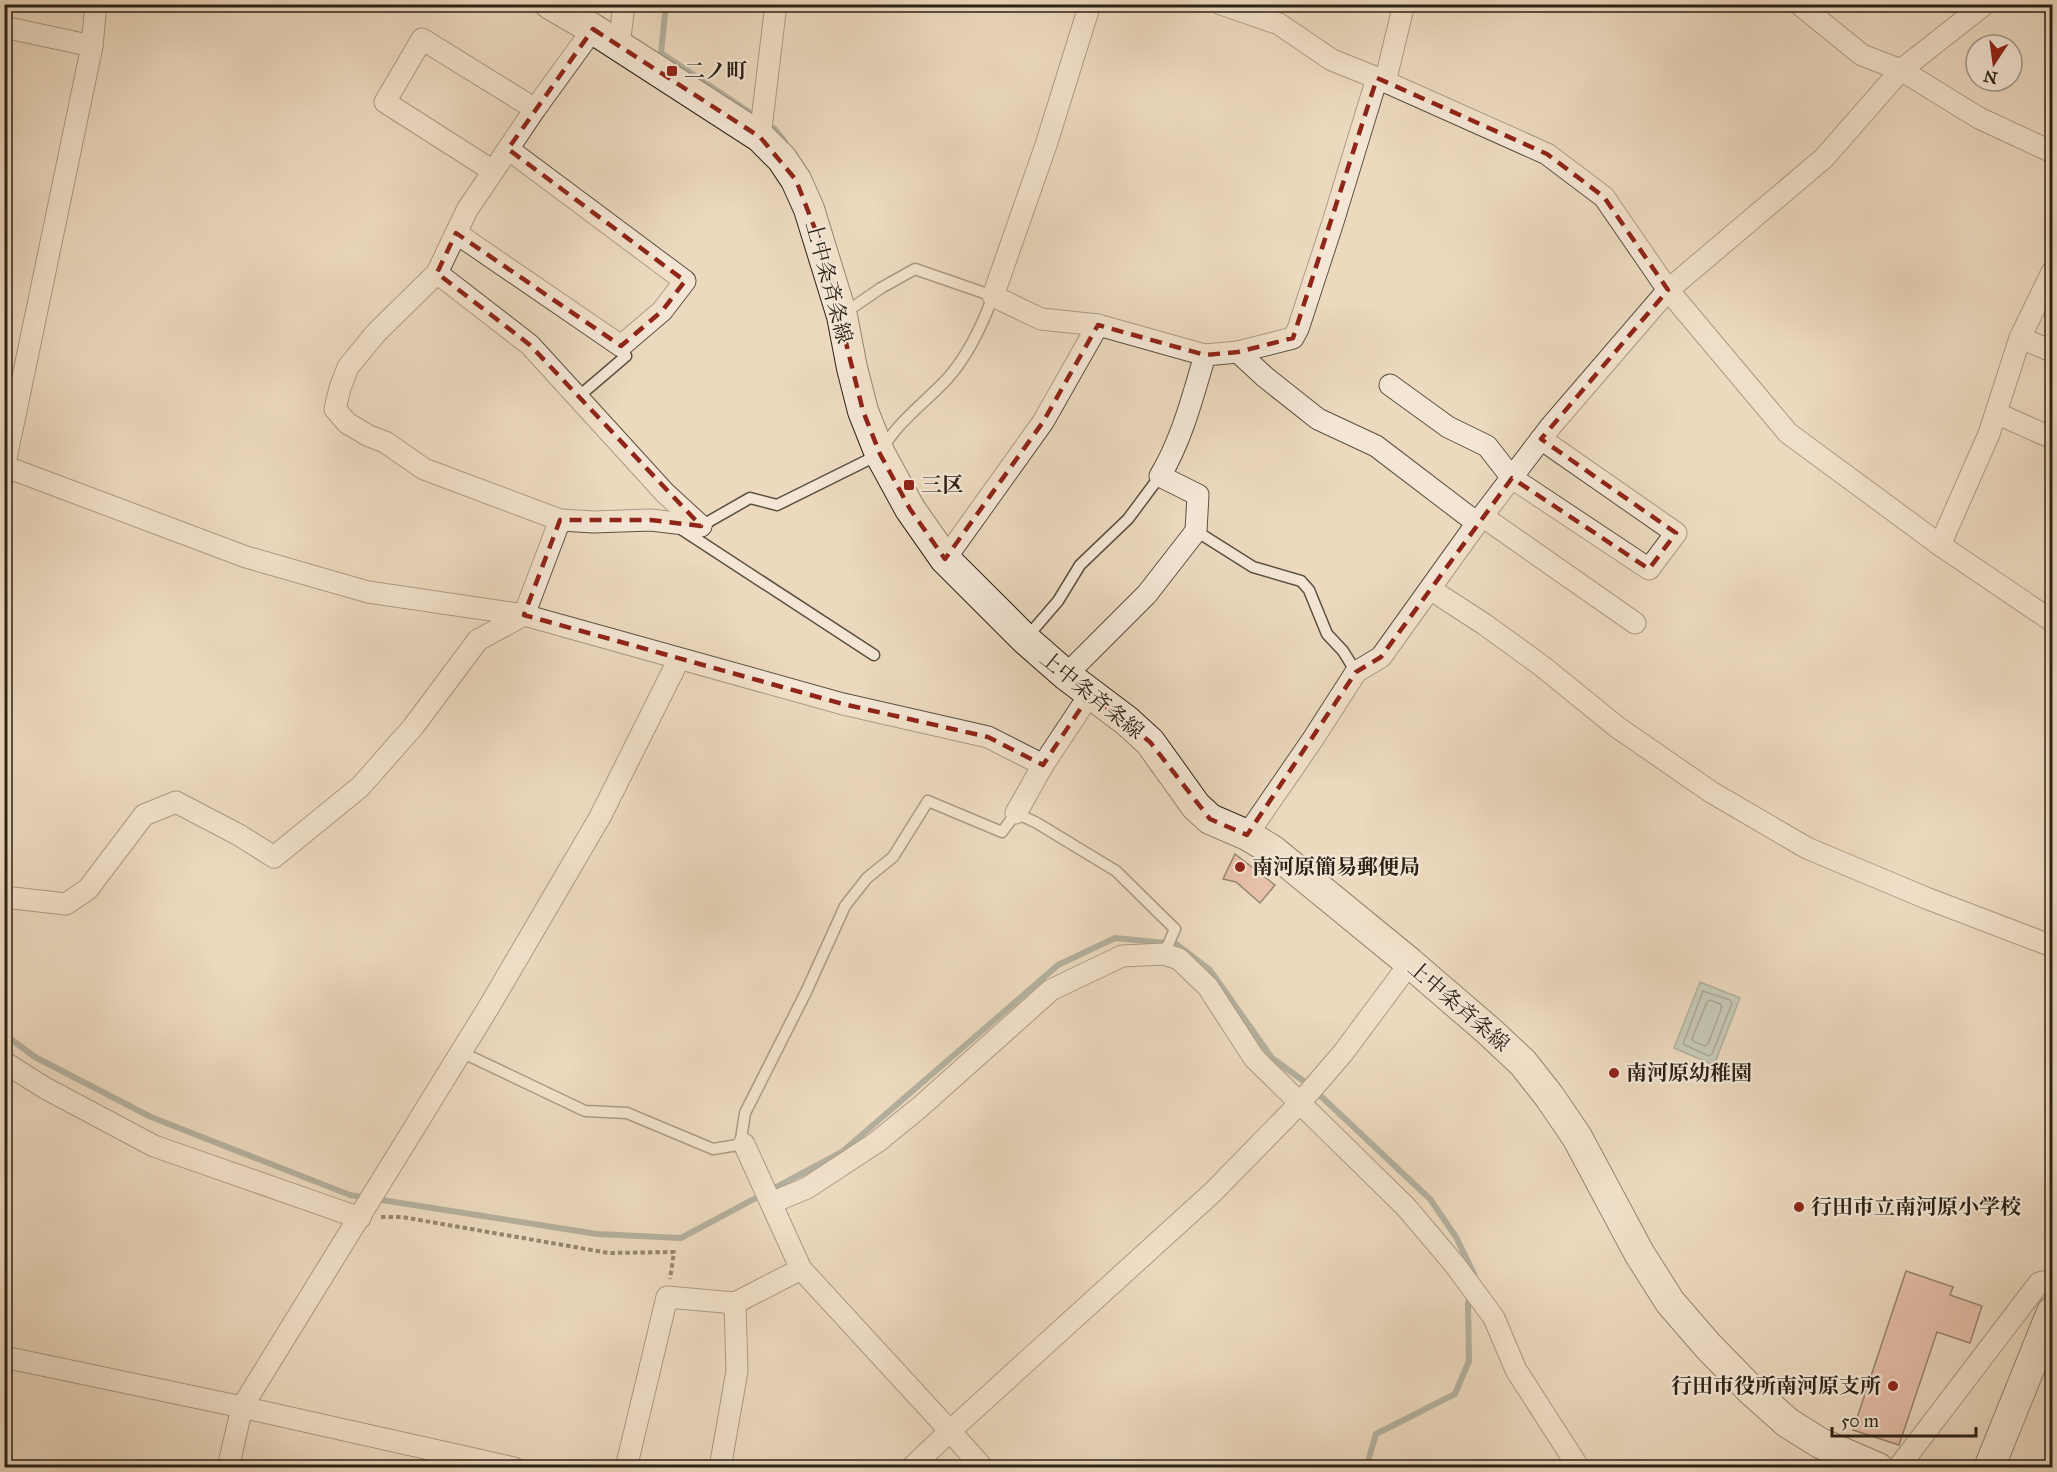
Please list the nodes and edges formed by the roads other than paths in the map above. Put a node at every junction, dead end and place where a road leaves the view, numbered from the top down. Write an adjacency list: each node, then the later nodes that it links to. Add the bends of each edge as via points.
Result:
1 (96, 4): 12 (street)
2 (550, 4): 11 (main road, 上中条斉条線)
3 (624, 4): 13 (street)
4 (776, 4): 17 (street)
5 (1090, 4): 25 (street)
6 (1221, 4): 15 (street, via 1279,24 1332,60)
7 (1404, 4): 15 (street)
8 (1799, 4): 14 (street, via 1862,55)
9 (1985, 4): 14 (street)
10 (4, 27): 12 (street)
11 (593, 29): 13 (main road, 上中条斉条線); 16 (street)
12 (92, 46): 39 (street)
13 (618, 46): 17 (main road, 上中条斉条線)
14 (1901, 70): 19 (street, via 1979,118); 24 (street, via 1824,158)
15 (1381, 80): 24 (street, via 1547,154 1604,197); 31 (street, via 1298,330 1293,338)
16 (535, 110): 18 (street); 20 (street, via 422,39 385,102)
17 (760, 137): 26 (main road, 上中条斉条線, via 782,159 800,189)
18 (508, 149): 20 (street); 29 (street, via 685,280 662,311)
19 (2052, 152)
20 (493, 171): 21 (street)
21 (456, 233): 23 (street); 29 (street)
22 (2052, 272): 28 (street)
23 (437, 273): 34 (street, via 530,345); 43 (street, via 376,333 348,367 335,410 347,423 385,442 424,469)
24 (1668, 290): 37 (street); 47 (street, via 1788,433)
25 (993, 297): 26 (lane, via 915,269); 27 (street, via 1041,319); 38 (lane, via 978,335 950,375 887,440)
26 (842, 316): 38 (main road, 上中条斉条線, via 863,411)
27 (1098, 325): 32 (street); 48 (street, via 1043,422)
28 (2020, 338): 30 (street); 35 (street)
29 (621, 346): 34 (lane, via 626,356)
30 (2052, 351)
31 (1238, 352): 32 (street); 42 (street, via 1318,419 1376,446)
32 (1205, 355): 40 (street, via 1172,456)
33 (1390, 385): 41 (street, via 1448,427 1487,446)
34 (578, 397): 45 (street, via 665,493)
35 (1996, 413): 36 (street); 47 (street)
36 (2052, 438)
37 (1541, 439): 41 (street); 41 (street, via 1676,532 1649,570)
38 (880, 454): 45 (lane, via 777,505 750,498); 48 (main road, 上中条斉条線, via 910,509)
39 (5, 467): 50 (street, via 246,556 368,592)
40 (1160, 476): 46 (street, via 1197,495); 53 (lane, via 1128,519 1080,565 1058,601)
41 (1512, 478): 42 (street)
42 (1479, 519): 49 (street); 52 (street)
43 (560, 520): 44 (street); 50 (street)
44 (670, 522): 45 (street); 54 (lane)
45 (701, 526)
46 (1196, 531): 56 (lane, via 1253,567 1301,581 1309,590 1327,634); 57 (street, via 1148,594)
47 (1940, 545): 51 (street)
48 (945, 559): 53 (main road, 上中条斉条線)
49 (1430, 590): 56 (street, via 1382,657); 63 (street, via 1484,624 1617,727 1711,792 1797,843)
50 (524, 615): 55 (street); 62 (street, via 478,640 413,727 360,787 274,857 176,802 144,815 88,889 66,904)
51 (2052, 621)
52 (1635, 623)
53 (1025, 639): 57 (main road, 上中条斉条線)
54 (874, 655)
55 (679, 659): 59 (street, via 988,738); 66 (street, via 600,818)
56 (1356, 672): 61 (street)
57 (1066, 675): 58 (main road, 上中条斉条線)
58 (1090, 694): 59 (street); 61 (main road, 上中条斉条線, via 1150,742 1196,806 1210,819)
59 (1043, 765): 60 (street)
60 (1016, 813): 64 (lane, via 1116,871 1175,929); 69 (lane, via 1002,832 928,801 893,857 867,878 845,906 745,1113 741,1139)
61 (1247, 835): 65 (main road, 上中条斉条線, via 1272,850)
62 (4, 897)
63 (2052, 946)
64 (1164, 954): 68 (street, via 1179,959 1208,987 1254,1058); 70 (street, via 1122,956 1051,990 877,1142 807,1188)
65 (1410, 963): 68 (street, via 1343,1053); 79 (main road, 上中条斉条線, via 1523,1063 1577,1137 1664,1292 1708,1346 1788,1422)
66 (461, 1052): 69 (lane, via 585,1111 627,1113 713,1149); 71 (street)
67 (4, 1062): 71 (street, via 154,1146)
68 (1299, 1104): 78 (street, via 1213,1192); 86 (street, via 1406,1207 1455,1264 1494,1318 1516,1370)
69 (744, 1144): 70 (street)
70 (771, 1203): 72 (street)
71 (360, 1218): 77 (street)
72 (801, 1269): 74 (street); 78 (street)
73 (2052, 1280): 88 (street, via 2039,1283)
74 (735, 1303): 82 (street, via 668,1297); 83 (street, via 737,1371)
75 (2052, 1312): 89 (main road)
76 (4, 1356): 77 (street)
77 (242, 1407): 80 (street); 81 (street)
78 (950, 1431): 84 (street); 85 (street)
79 (1816, 1455): 87 (main road, 上中条斉条線)
80 (228, 1467)
81 (514, 1467)
82 (626, 1467)
83 (720, 1467)
84 (911, 1467)
85 (983, 1467)
86 (1579, 1467)
87 (1878, 1467)
88 (1898, 1467)
89 (1989, 1467)

